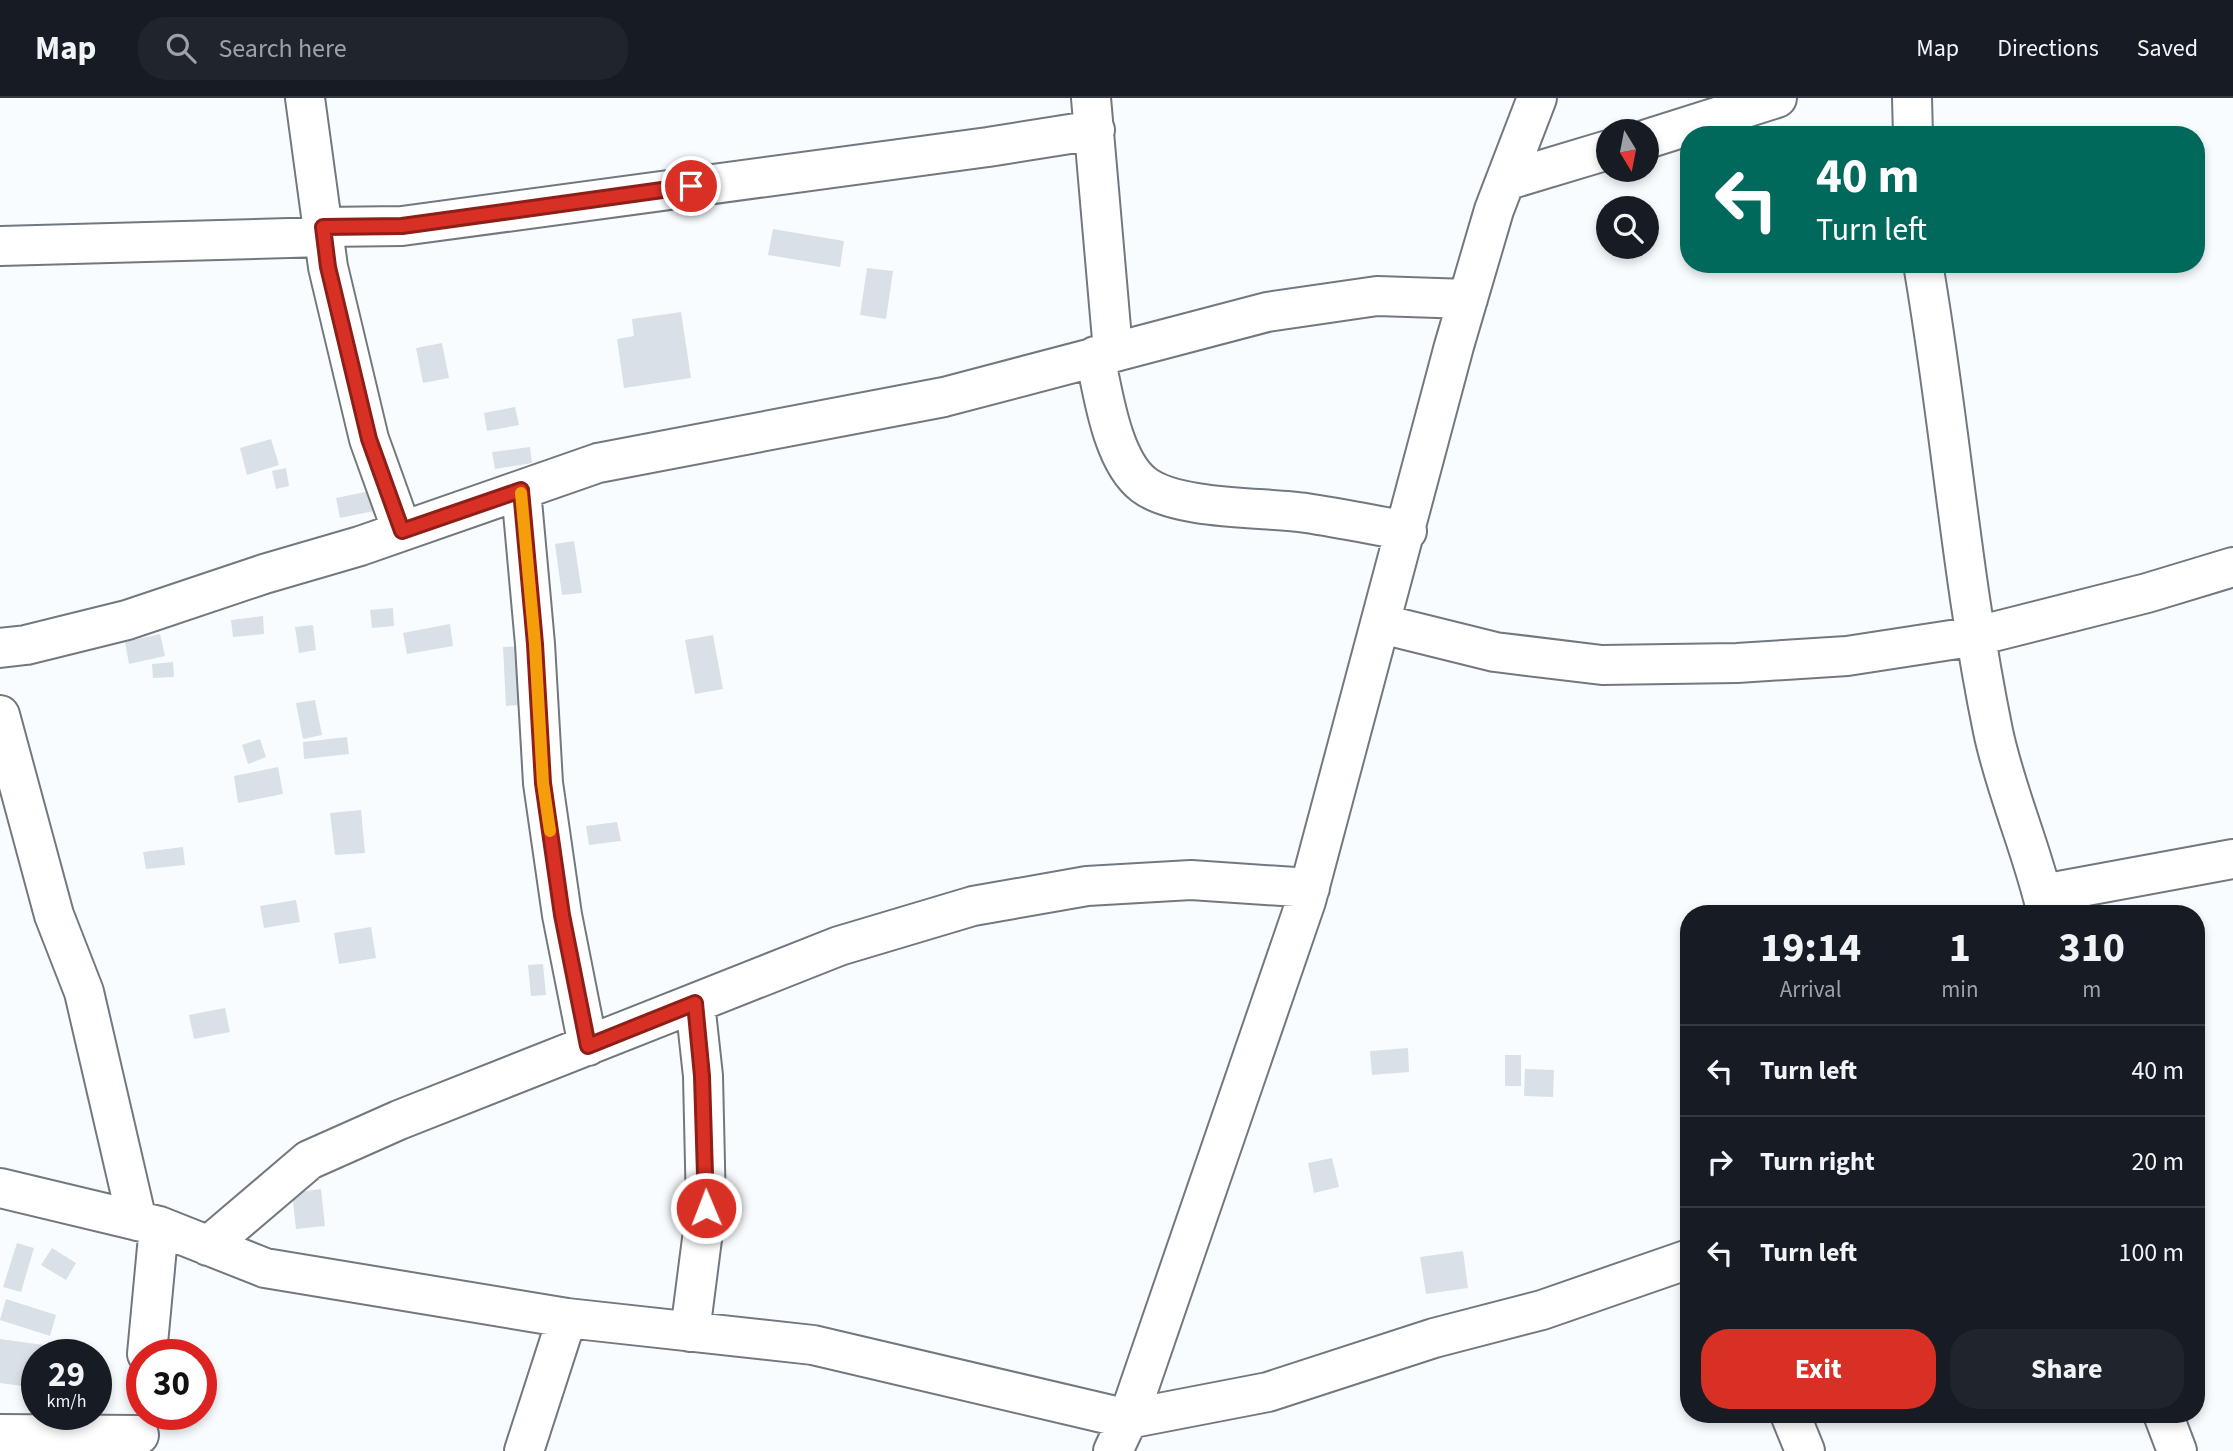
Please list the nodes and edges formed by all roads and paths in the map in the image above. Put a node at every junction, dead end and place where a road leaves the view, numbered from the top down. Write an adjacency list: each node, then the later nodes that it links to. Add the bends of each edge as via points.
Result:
1 (305, 98): 12 (street)
2 (1537, 98): 11 (street)
3 (1777, 98): 6 (street)
4 (1912, 98): 7 (street)
5 (1093, 114): 12 (street, via 988,147 402,226); 16 (street)
6 (1688, 126)
7 (1913, 126)
8 (1680, 129): 9 (street)
9 (1659, 135)
10 (1596, 154): 11 (street)
11 (1505, 181): 15 (street)
12 (324, 232): 13 (street); 18 (street, via 328,267 369,439)
13 (0, 246)
14 (1924, 273): 22 (street)
15 (1468, 299): 16 (street, via 1377,296 1267,312); 19 (street)
16 (1104, 354): 17 (street, via 944,397 598,463); 19 (street, via 1107,412 1123,459 1143,485 1178,500 1306,513)
17 (521, 490): 18 (street); 30 (street, via 543,783 562,915)
18 (402, 531): 23 (street, via 127,620)
19 (1407, 531): 21 (street)
20 (2233, 567): 22 (street)
21 (1382, 624): 22 (street, via 1495,652 1602,665 1847,656); 27 (street)
22 (1977, 636): 28 (street, via 1994,734)
23 (0, 648)
24 (0, 715): 25 (street)
25 (13, 810): 32 (street, via 84,992)
26 (2233, 859): 28 (street)
27 (1310, 888): 29 (street, via 1191,880 1087,886 972,906 839,946); 42 (street)
28 (2045, 904)
29 (695, 1003): 30 (street); 36 (street, via 706,1208)
30 (588, 1046): 33 (street, via 309,1160)
31 (0, 1188): 32 (street)
32 (148, 1224): 33 (street); 37 (street)
33 (208, 1246): 35 (street, via 265,1268)
34 (1680, 1262): 42 (street, via 1542,1310 1434,1338)
35 (567, 1318): 36 (street); 43 (street)
36 (690, 1332): 42 (street, via 813,1345)
37 (146, 1339)
38 (1794, 1423): 44 (street)
39 (2166, 1423): 45 (street)
40 (139, 1430): 41 (street)
41 (0, 1434)
42 (1120, 1435)
43 (524, 1451)
44 (1805, 1451)
45 (2177, 1451)

